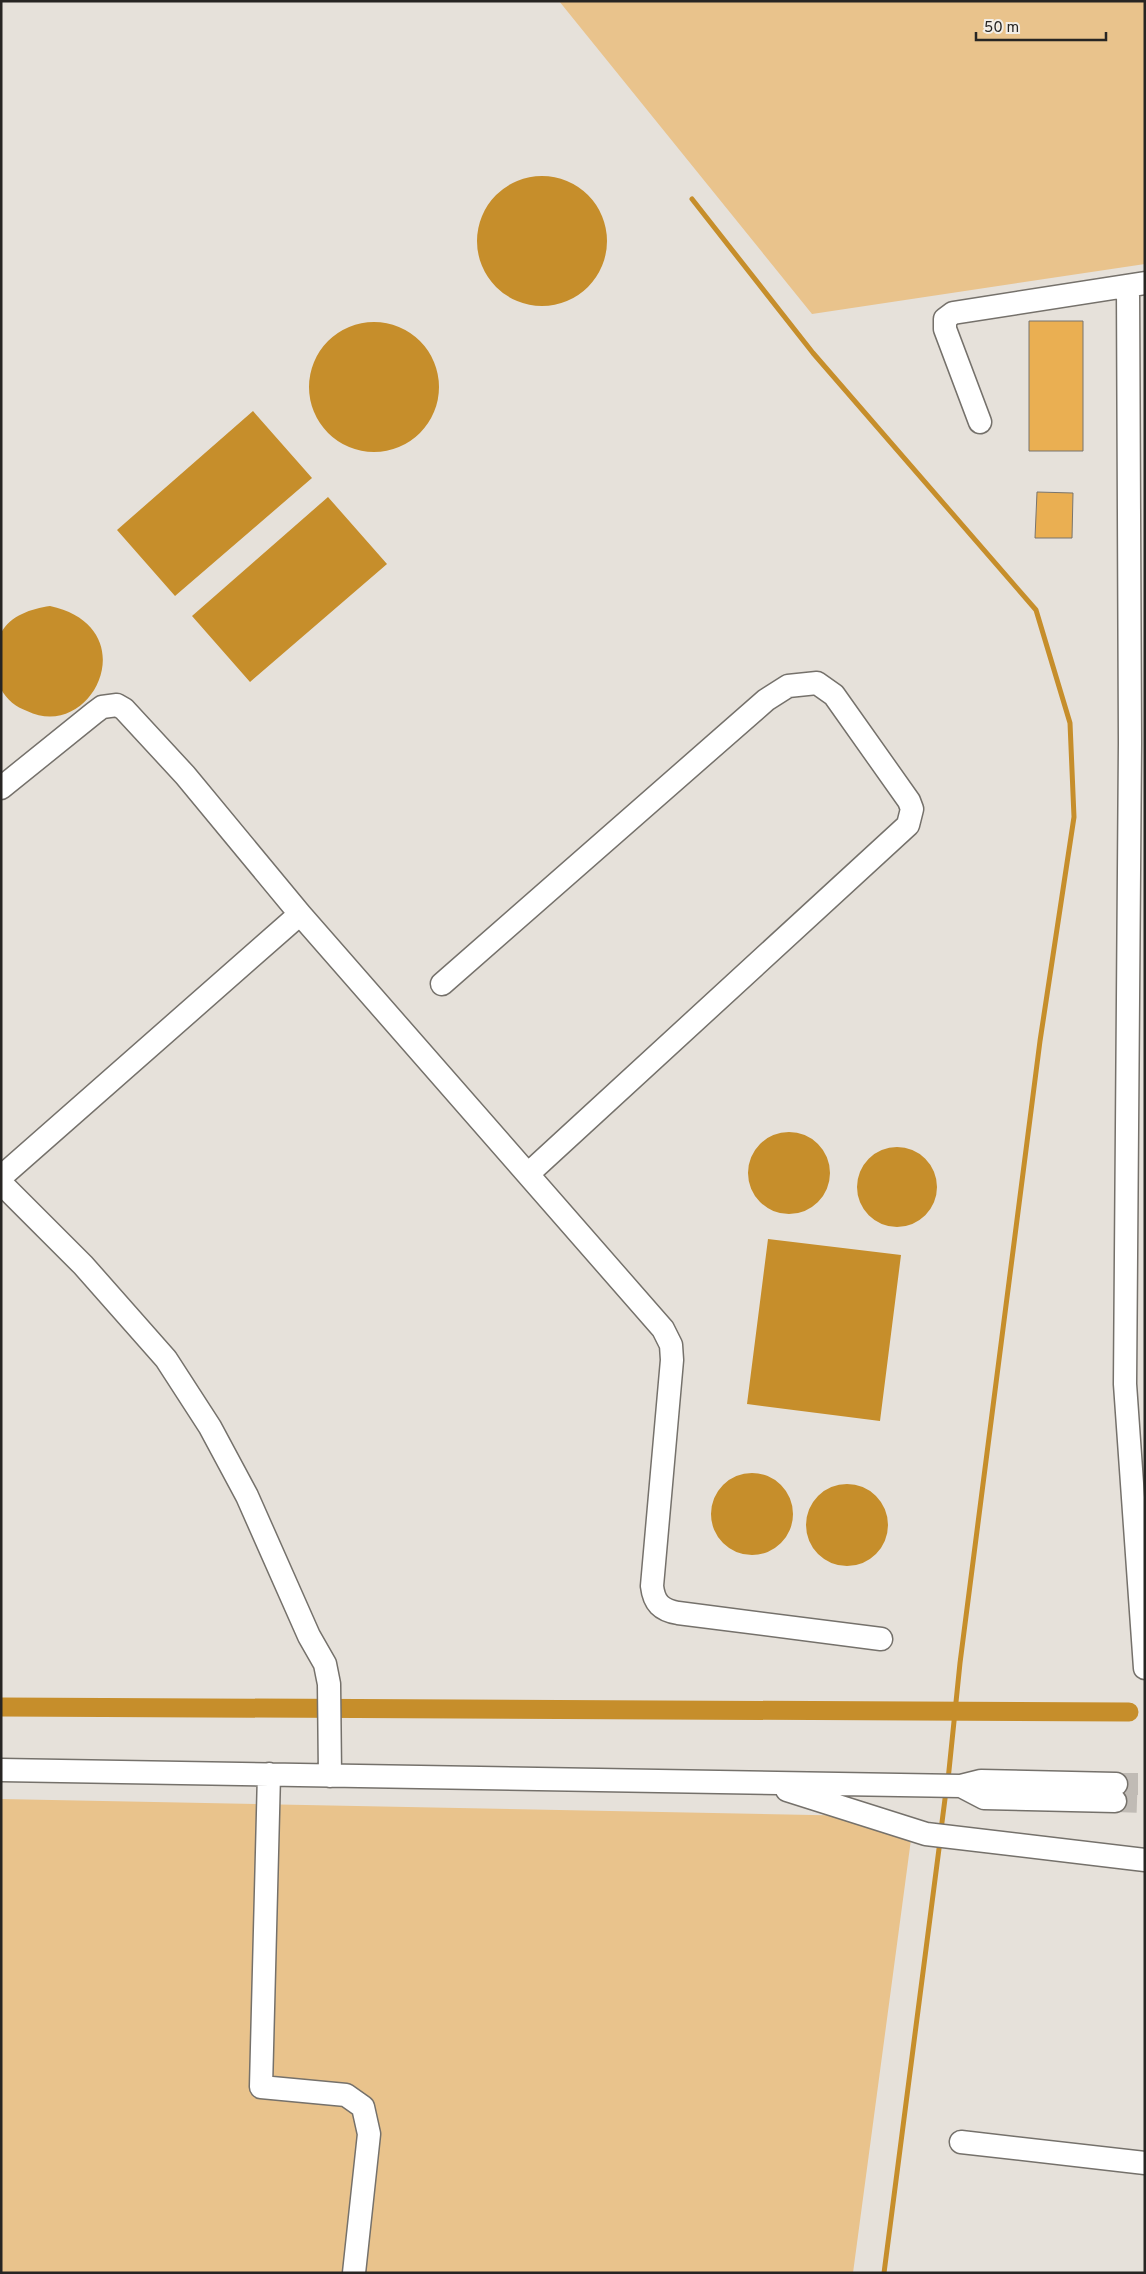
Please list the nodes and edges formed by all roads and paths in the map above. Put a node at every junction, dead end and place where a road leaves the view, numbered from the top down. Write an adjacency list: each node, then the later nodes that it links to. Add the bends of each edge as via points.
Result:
1 (1136, 284): 2 (street, via 948,316 945,330); 10 (street, via 1124,1384)
2 (980, 422)
3 (1, 788): 4 (street, via 102,707 117,705 185,775)
4 (300, 914): 6 (street); 7 (street)
5 (442, 984): 6 (street, via 766,700 788,686 816,683 834,695 910,801 912,809 908,824)
6 (528, 1174): 9 (street, via 664,1329 671,1345 652,1586 653,1597 659,1606 678,1613)
7 (1, 1177)
8 (1, 1183): 13 (street, via 83,1265 166,1359 210,1427 247,1496 309,1636 325,1664 329,1684)
9 (881, 1639)
10 (1145, 1668)
11 (1, 1770): 12 (street)
12 (269, 1774): 13 (street); 19 (street, via 261,2087 346,2095 363,2108 369,2134)
13 (330, 1776): 14 (street)
14 (765, 1783): 15 (street, via 961,1786 981,1781); 16 (street, via 926,1834)
15 (1116, 1792)
16 (1145, 1860)
17 (961, 2142): 18 (street)
18 (1145, 2163)
19 (354, 2273)

